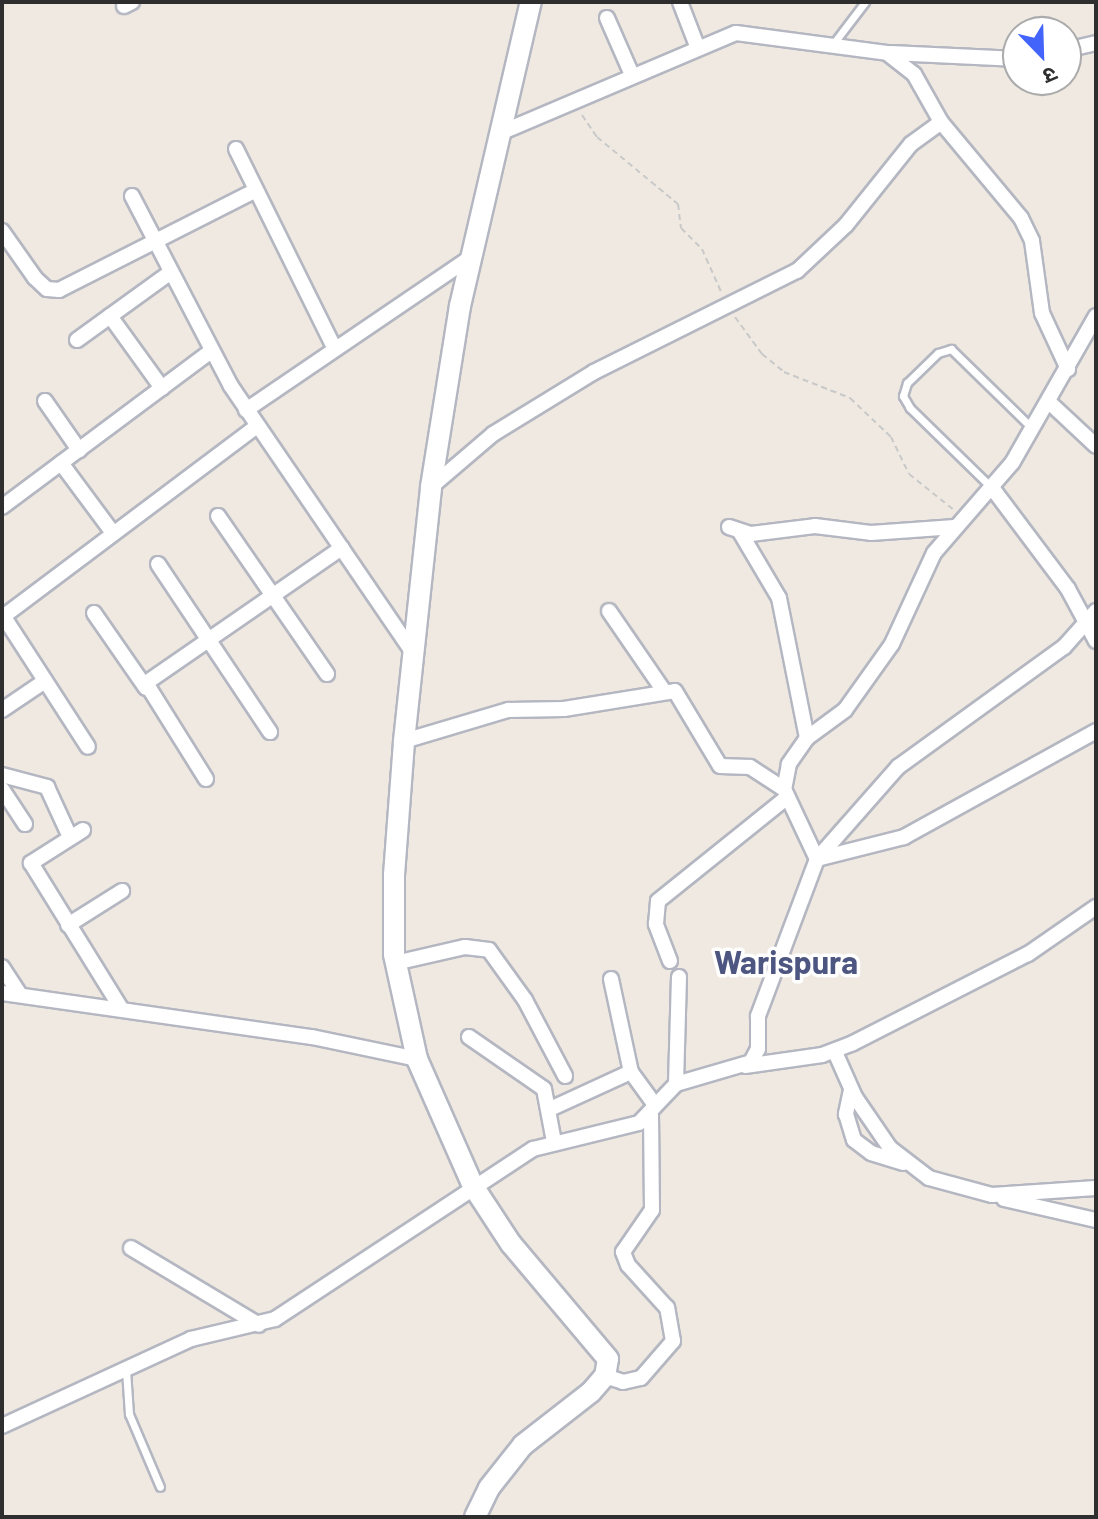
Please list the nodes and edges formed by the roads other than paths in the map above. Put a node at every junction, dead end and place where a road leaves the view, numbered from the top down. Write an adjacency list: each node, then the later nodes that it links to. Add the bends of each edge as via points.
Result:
1 (531, 2): 11 (street)
2 (680, 2): 6 (street)
3 (865, 2): 5 (lane)
4 (607, 18): 9 (street)
5 (833, 44): 6 (street, via 749,32); 7 (street)
6 (697, 46): 9 (street)
7 (887, 53): 8 (street); 10 (street, via 914,74)
8 (1002, 58)
9 (632, 75): 11 (street)
10 (941, 122): 24 (street, via 1026,227 1042,313); 34 (street, via 911,144 810,261 603,366 503,426)
11 (500, 133): 17 (street)
12 (236, 149): 13 (street)
13 (254, 191): 16 (street); 22 (street)
14 (132, 196): 16 (street)
15 (2, 231): 16 (street, via 35,278 47,289 59,290)
16 (155, 239): 18 (street)
17 (470, 258): 22 (street); 34 (street)
18 (171, 272): 19 (street); 23 (street)
19 (110, 316): 21 (street); 25 (street)
20 (1096, 316): 24 (street)
21 (77, 340)
22 (334, 347): 28 (street)
23 (210, 352): 25 (street); 28 (street)
24 (1068, 369): 27 (street)
25 (162, 388): 32 (street)
26 (45, 401): 32 (street)
27 (1049, 402): 30 (street); 31 (street)
28 (246, 410): 29 (street)
29 (257, 426): 39 (street); 40 (street)
30 (1033, 429): 35 (street); 35 (lane, via 951,349 938,353 907,383 903,396 910,408)
31 (1096, 446)
32 (79, 450): 33 (street)
33 (61, 463): 36 (street); 39 (street)
34 (431, 487): 49 (street)
35 (993, 489): 38 (street); 46 (street)
36 (2, 507)
37 (218, 516): 42 (street)
38 (960, 522): 57 (street, via 934,553 892,644 855,698); 57 (street, via 871,533 815,526 734,529 779,598)
39 (113, 533): 45 (street)
40 (342, 548): 42 (street); 49 (street)
41 (158, 564): 47 (street)
42 (272, 595): 47 (street); 50 (street)
43 (609, 611): 53 (street)
44 (94, 613): 52 (street)
45 (3, 615): 51 (street)
46 (1092, 617): 48 (street); 65 (street, via 1064,647 898,767)
47 (208, 639): 52 (street, via 149,678); 56 (street)
48 (1096, 641)
49 (412, 651): 58 (street)
50 (327, 674)
51 (45, 681): 54 (street); 59 (street)
52 (146, 688): 61 (street)
53 (664, 691): 58 (street, via 571,708 508,710); 63 (street, via 675,691 683,699 720,766 750,767)
54 (2, 710)
55 (1096, 731): 65 (street, via 904,837)
56 (270, 732)
57 (807, 738): 63 (street, via 789,764)
58 (404, 741): 70 (street, via 394,875)
59 (88, 747)
60 (2, 775): 68 (street, via 47,787 76,834 31,863)
61 (206, 779)
62 (2, 789): 64 (street)
63 (785, 794): 65 (street); 69 (street, via 658,901 656,924)
64 (25, 824)
65 (817, 859): 80 (street, via 758,1016 756,1058)
66 (122, 891): 68 (street)
67 (1096, 907): 78 (street, via 1028,954)
68 (68, 925): 76 (street)
69 (670, 961)
70 (395, 963): 79 (street); 82 (street, via 465,947 489,950 521,992)
71 (2, 967): 75 (street)
72 (679, 977): 83 (street)
73 (611, 979): 81 (street)
74 (2, 993): 75 (street)
75 (20, 995): 76 (street)
76 (121, 1008): 79 (street)
77 (469, 1037): 85 (street, via 537,1083)
78 (835, 1052): 80 (street); 84 (street)
79 (417, 1059): 89 (street)
80 (744, 1066): 83 (street)
81 (631, 1072): 85 (street); 86 (street)
82 (565, 1076)
83 (676, 1084): 86 (street)
84 (851, 1090): 88 (street); 88 (street, via 846,1114 854,1140 871,1153)
85 (550, 1109): 87 (street)
86 (653, 1110): 87 (street, via 608,1131); 96 (street, via 652,1210 623,1252 628,1265 667,1308 673,1341 641,1378 623,1382)
87 (554, 1142): 89 (street)
88 (904, 1163): 91 (street, via 944,1184)
89 (473, 1186): 94 (street, via 313,1297); 96 (street, via 544,1286 598,1341 608,1359)
90 (1096, 1188): 91 (street)
91 (992, 1195): 92 (street)
92 (1096, 1220)
93 (131, 1248): 94 (street)
94 (259, 1325): 95 (street, via 191,1339)
95 (126, 1368): 97 (street); 98 (lane, via 129,1414)
96 (605, 1376): 99 (street, via 523,1445 489,1488)
97 (5, 1419)
98 (160, 1487)
99 (475, 1517)

